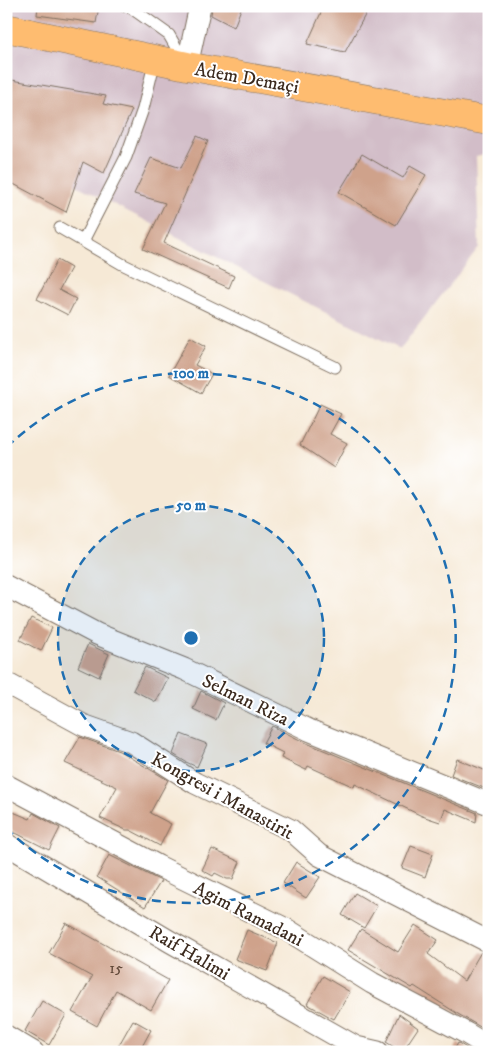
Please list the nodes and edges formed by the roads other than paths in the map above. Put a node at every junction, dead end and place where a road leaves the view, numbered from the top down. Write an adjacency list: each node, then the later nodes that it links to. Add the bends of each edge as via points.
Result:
1 (125, 6): 5 (lane, via 169,35)
2 (200, 6): 5 (street)
3 (6, 28): 4 (main road, Adem Demaçi)
4 (156, 60): 5 (main road, Adem Demaçi); 8 (lane, via 126,157)
5 (187, 66): 6 (main road, Adem Demaçi)
6 (488, 118)
7 (60, 228): 8 (lane)
8 (83, 241): 9 (lane, via 122,264)
9 (334, 367)
10 (6, 586): 13 (street, Selman Riza, via 97,634 184,668 309,730)
11 (6, 683): 15 (street, Kongresi i Manastirit, via 83,725 131,742 195,783 291,830 319,855)
12 (6, 785): 17 (street, Agim Ramadani, via 286,930 372,983)
13 (489, 804)
14 (6, 844): 19 (street, Raif Halimi, via 356,1047)
15 (489, 942)
16 (6, 1036): 18 (street)
17 (489, 1047)
18 (33, 1052)
19 (378, 1052)

